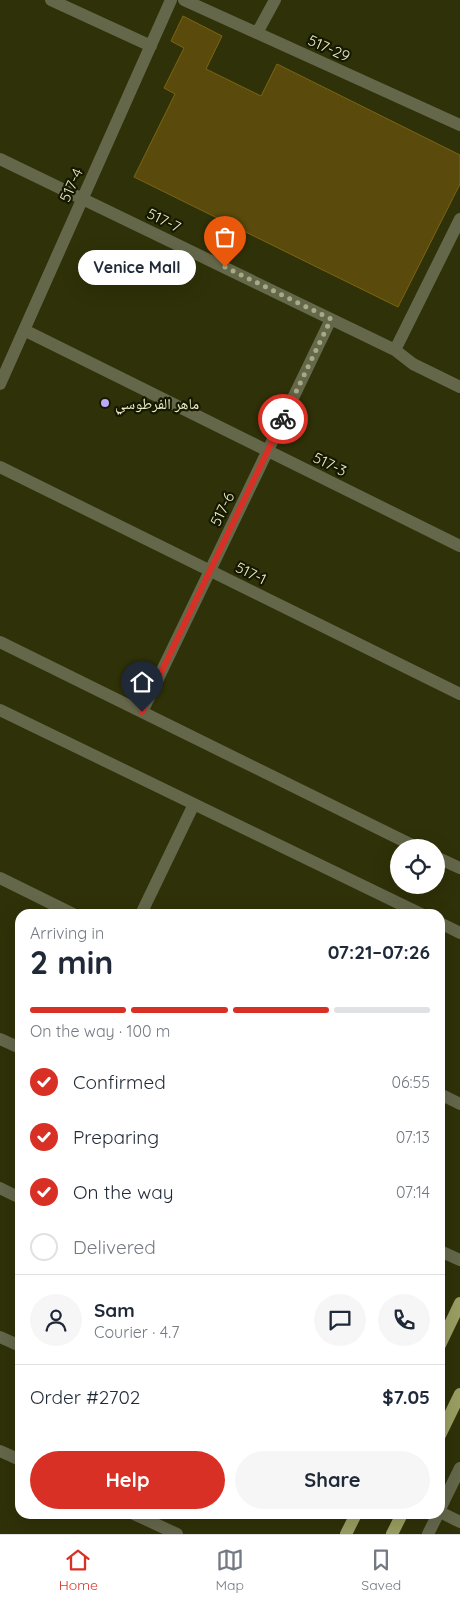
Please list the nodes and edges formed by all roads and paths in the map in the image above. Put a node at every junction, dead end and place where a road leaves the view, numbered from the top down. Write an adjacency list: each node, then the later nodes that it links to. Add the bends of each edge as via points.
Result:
1 (51, 0): 6 (street)
2 (171, 0): 6 (street, 517-4)
3 (184, 0): 5 (street, 517-29)
4 (274, 0): 5 (street)
5 (257, 34): 7 (street, 517-29)
6 (151, 46): 9 (street, 517-4)
7 (460, 125)
8 (0, 159): 9 (street, 517-7)
9 (83, 199): 11 (street, 517-7); 12 (street, 517-4)
10 (460, 219): 13 (street)
11 (331, 319): 13 (street, 517-7); 16 (street, 517-6)
12 (24, 330): 14 (street, 517-4); 16 (street, 517-3)
13 (395, 350): 15 (street, 517-7, via 413,364)
14 (0, 384)
15 (460, 387)
16 (268, 451): 18 (street, 517-3); 19 (street, 517-6)
17 (0, 468): 19 (street, 517-1)
18 (460, 546)
19 (210, 571): 21 (street, 517-1); 23 (street, 517-6)
20 (0, 642): 23 (street)
21 (460, 694)
22 (0, 710): 24 (street)
23 (142, 712): 25 (street)
24 (194, 804): 30 (street); 31 (street)
25 (400, 839)
26 (445, 860): 27 (street)
27 (460, 868)
28 (0, 878): 29 (street)
29 (63, 909)
30 (143, 909)
31 (411, 909)
32 (445, 926): 33 (street)
33 (460, 933)
34 (0, 1039): 35 (street)
35 (15, 1046)
36 (445, 1096): 37 (street)
37 (460, 1104)
38 (0, 1188): 39 (street)
39 (15, 1196)
40 (445, 1253): 41 (street)
41 (460, 1260)
42 (460, 1303): 43 (main road)
43 (445, 1334)
44 (0, 1337): 45 (street)
45 (15, 1344)
46 (460, 1394): 47 (main road)
47 (445, 1425)
48 (0, 1451): 49 (street)
49 (15, 1458)
50 (460, 1468): 51 (street)
51 (445, 1499)
52 (445, 1515): 57 (street)
53 (145, 1519): 58 (street)
54 (354, 1519): 59 (main road)
55 (400, 1519): 60 (main road)
56 (436, 1519): 61 (street)
57 (460, 1522)
58 (177, 1534)
59 (346, 1534)
60 (392, 1534)
61 (428, 1534)

